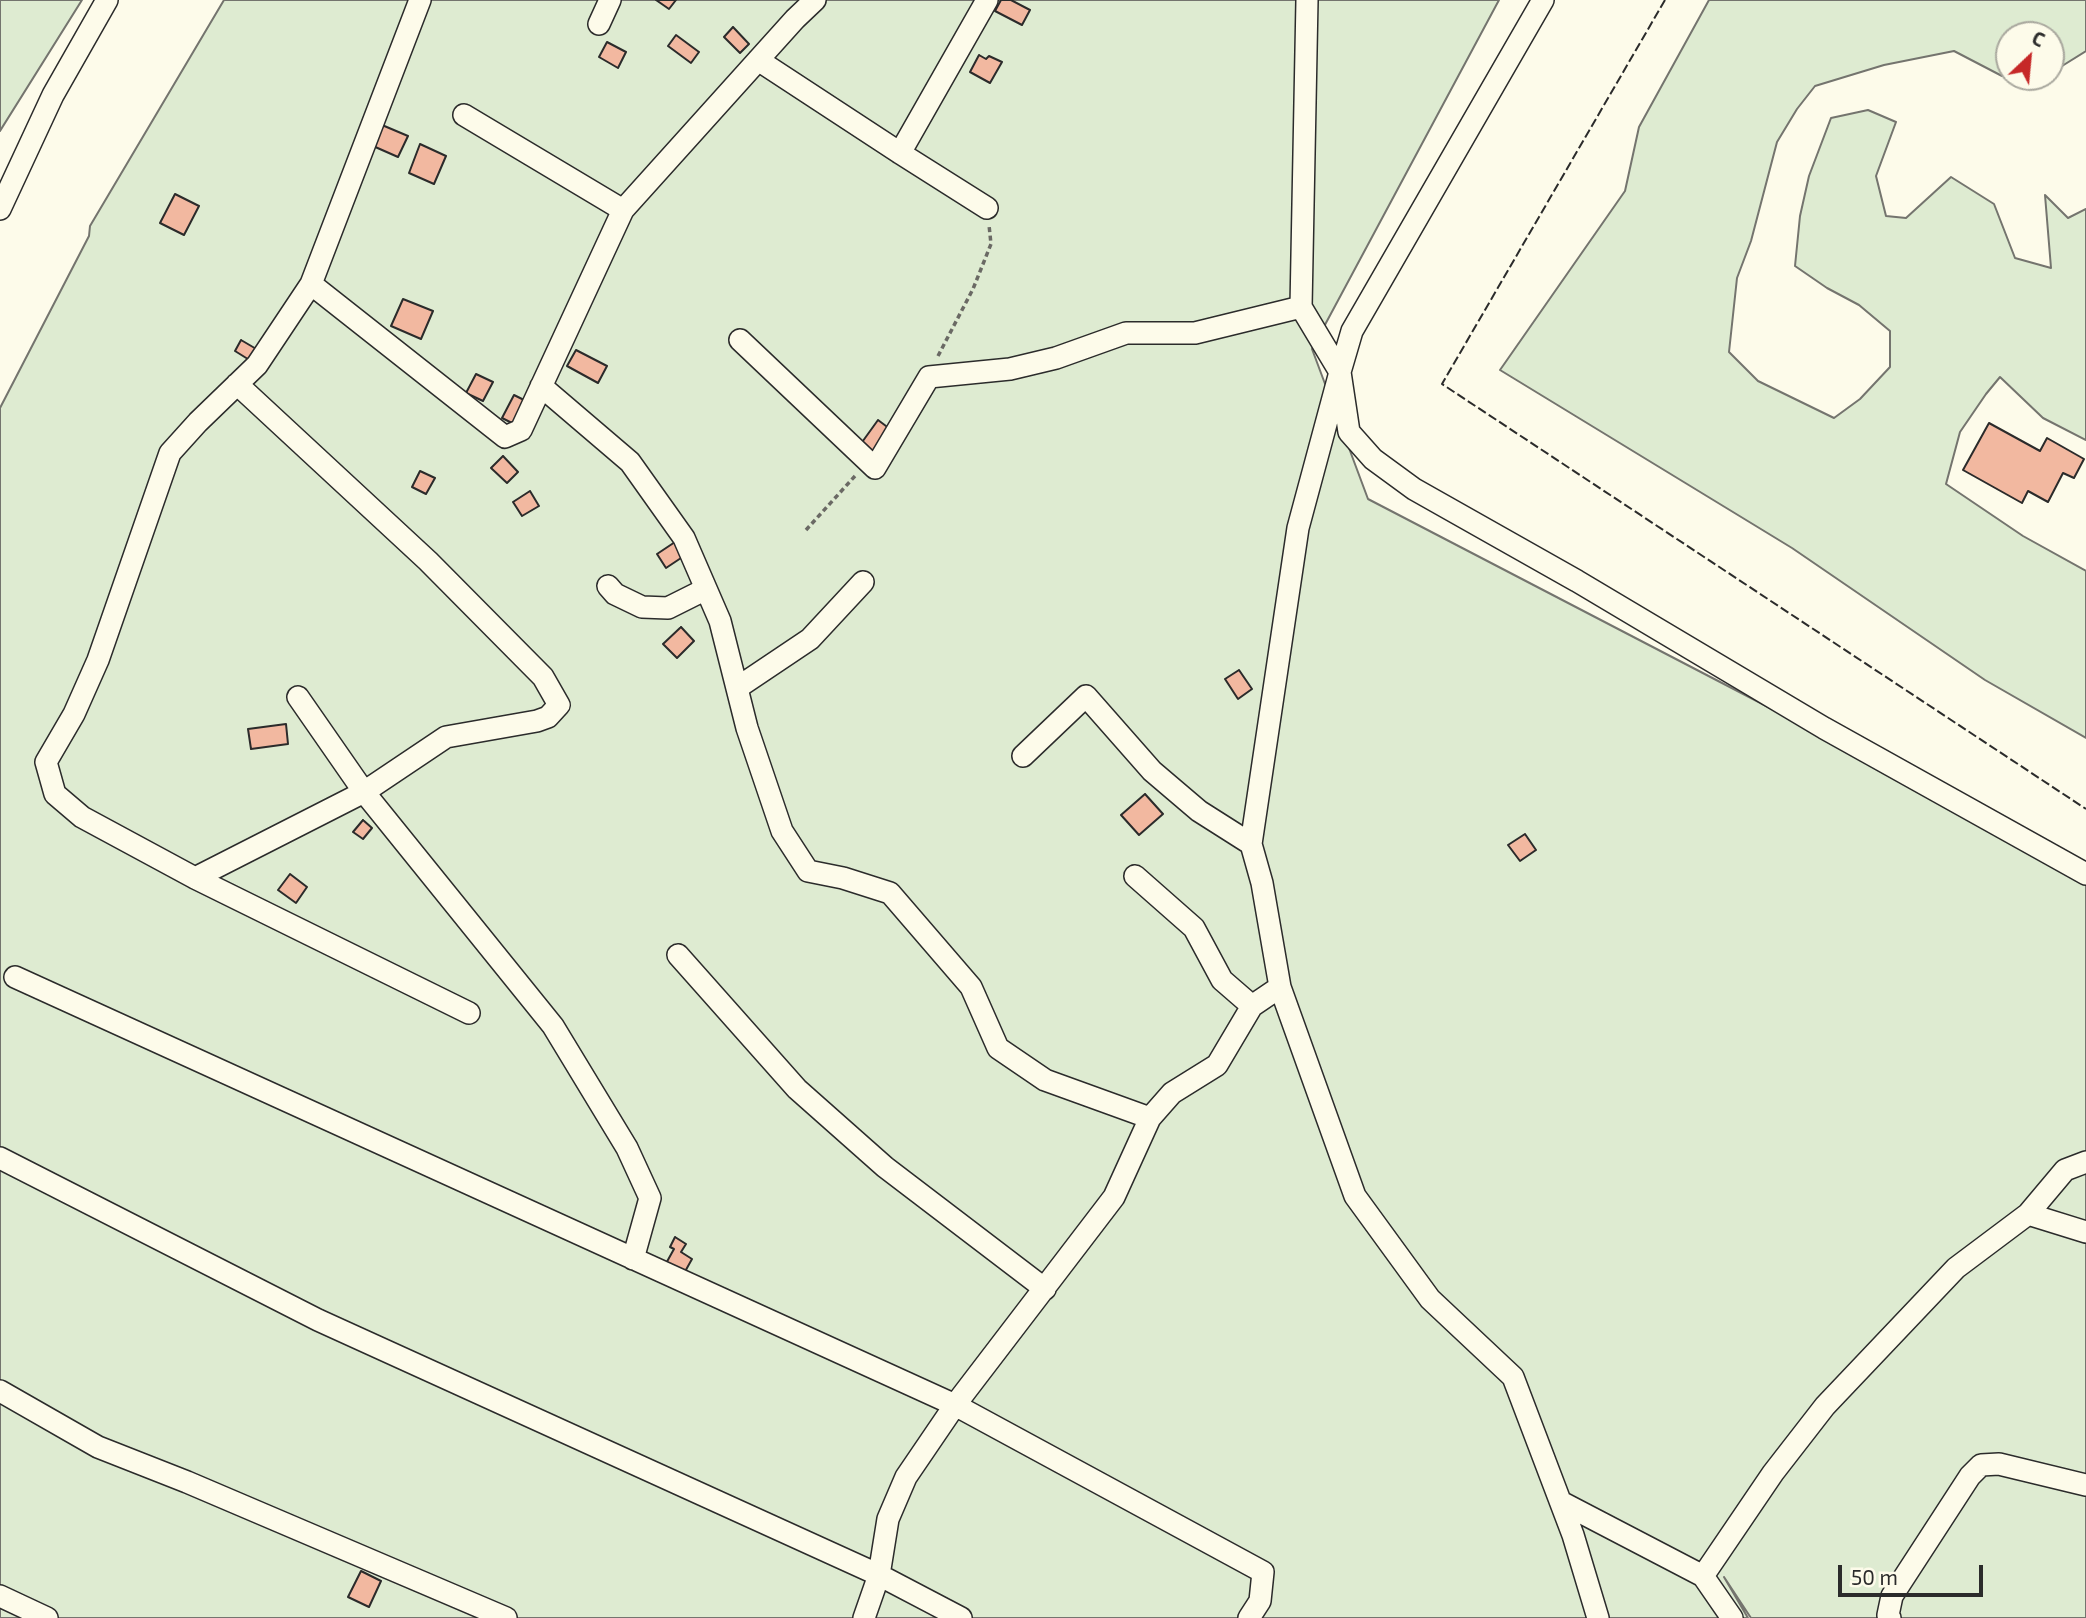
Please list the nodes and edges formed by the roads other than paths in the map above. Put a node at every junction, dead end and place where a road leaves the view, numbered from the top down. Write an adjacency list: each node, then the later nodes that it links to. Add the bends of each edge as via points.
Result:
1 (107, 0): 13 (lane, via 53,95)
2 (420, 0): 15 (lane)
3 (610, 0): 8 (lane)
4 (815, 0): 9 (lane)
5 (987, 0): 11 (lane)
6 (1307, 0): 16 (lane)
7 (1543, 0): 18 (lane, via 1352,331)
8 (599, 24)
9 (758, 60): 11 (lane); 14 (lane)
10 (464, 115): 14 (lane)
11 (900, 153): 12 (lane)
12 (987, 208)
13 (0, 209)
14 (622, 210): 20 (lane)
15 (311, 284): 19 (lane, via 257,365); 20 (lane, via 505,437 521,430)
16 (1301, 307): 17 (lane, via 1195,333 1126,333 1010,369 929,377 875,468); 18 (lane)
17 (740, 340)
18 (1340, 372): 28 (lane, via 1298,528); 29 (lane, via 1349,432 1373,459 1414,489)
19 (237, 384): 27 (lane, via 428,561 543,677 559,705 548,718 446,737); 31 (lane, via 170,453 98,660 46,762 55,794 82,817)
20 (541, 386): 23 (lane, via 630,462 684,538)
21 (863, 582): 24 (lane, via 810,639)
22 (608, 586): 23 (lane, via 642,607 668,608)
23 (706, 589): 24 (lane, via 720,621)
24 (737, 688): 37 (lane, via 782,831 808,871 890,893 971,987 998,1048 1045,1080)
25 (298, 697): 27 (lane)
26 (1023, 756): 28 (lane, via 1086,696 1152,771 1199,811)
27 (364, 792): 31 (lane); 42 (lane, via 553,1026 627,1147 650,1198)
28 (1251, 844): 34 (lane)
29 (2086, 874)
30 (1135, 876): 35 (lane, via 1194,928 1222,979)
31 (195, 878): 36 (lane)
32 (678, 955): 43 (lane, via 797,1089 885,1167)
33 (15, 977): 42 (lane)
34 (1280, 987): 35 (lane); 47 (lane, via 1355,1196 1430,1299 1513,1377)
35 (1252, 1006): 37 (lane, via 1217,1065 1172,1093)
36 (469, 1013)
37 (1150, 1118): 43 (lane, via 1114,1197)
38 (0, 1158): 48 (lane, via 318,1320)
39 (2086, 1162): 40 (lane, via 2065,1170)
40 (2028, 1214): 41 (lane); 49 (lane, via 1956,1268 1825,1406)
41 (2086, 1232)
42 (633, 1259): 45 (lane)
43 (1045, 1289): 45 (lane)
44 (0, 1391): 52 (lane, via 98,1447)
45 (955, 1405): 48 (lane, via 906,1477 888,1519); 55 (lane, via 1263,1572 1260,1601)
46 (2086, 1485): 58 (lane, via 1999,1464 1981,1465 1892,1596)
47 (1561, 1502): 49 (lane); 56 (lane)
48 (879, 1575): 53 (lane); 54 (lane)
49 (1703, 1576): 57 (lane)
50 (0, 1596): 51 (lane)
51 (47, 1618)
52 (506, 1618)
53 (864, 1618)
54 (961, 1618)
55 (1249, 1618)
56 (1598, 1618)
57 (1732, 1618)
58 (1890, 1618)

